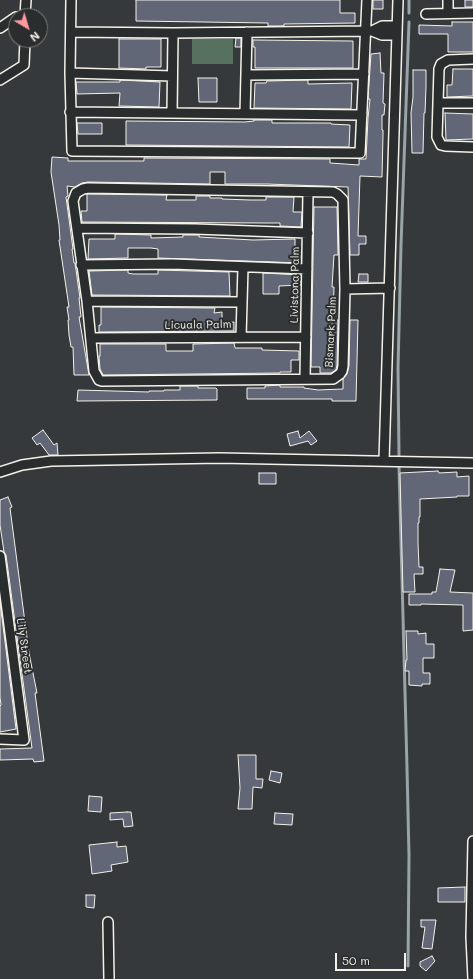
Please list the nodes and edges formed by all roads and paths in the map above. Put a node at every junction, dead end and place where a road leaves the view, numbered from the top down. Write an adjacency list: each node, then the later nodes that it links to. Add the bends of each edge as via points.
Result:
1 (71, 0): 10 (street)
2 (367, 0): 9 (street)
3 (398, 0): 8 (street)
4 (448, 0): 5 (street)
5 (448, 13): 6 (street); 7 (street)
6 (426, 14)
7 (473, 14)
8 (397, 30): 9 (street, via 382,35); 33 (street)
9 (369, 31): 11 (street); 16 (street)
10 (71, 32): 12 (street); 15 (street)
11 (247, 32): 12 (street); 17 (street)
12 (173, 33): 18 (street)
13 (25, 48): 19 (street, via 24,64)
14 (473, 59): 20 (street, via 448,60 441,64)
15 (70, 73): 18 (street); 22 (street)
16 (364, 74): 17 (street); 25 (street)
17 (246, 75): 24 (street)
18 (172, 76): 23 (street)
19 (0, 80)
20 (438, 103): 21 (street); 26 (street, via 437,138 442,145)
21 (473, 103)
22 (70, 112): 23 (street); 25 (street, via 72,151 360,152)
23 (172, 113): 24 (street)
24 (245, 114): 25 (street)
25 (362, 114)
26 (473, 147)
27 (308, 193): 28 (street, Bismark Palm, via 88,188 76,193 72,201); 29 (street, Livistona Palm); 34 (street, Bismark Palm, via 333,192 343,200)
28 (77, 228): 29 (street); 30 (street, Bismark Palm)
29 (308, 233): 32 (street, Livistona Palm)
30 (81, 265): 31 (street, via 172,264); 35 (street, Bismark Palm)
31 (244, 267): 32 (street); 36 (street)
32 (307, 269): 38 (street, Livistona Palm)
33 (390, 288): 34 (street); 41 (street)
34 (345, 289): 40 (street, Bismark Palm, via 342,371 333,379)
35 (87, 301): 36 (street); 39 (street, Bismark Palm)
36 (242, 302): 37 (street)
37 (241, 337): 38 (street, Licuala Palm); 39 (street, Licuala Palm)
38 (306, 337): 40 (street, Livistona Palm)
39 (91, 338): 40 (street, Bismark Palm, via 94,371 102,381)
40 (305, 379)
41 (384, 461): 42 (street); 43 (street, via 219,458 50,461 22,465)
42 (473, 463)
43 (0, 472)
44 (0, 556): 45 (street, Lily Street, via 24,740)
45 (0, 739)
46 (472, 841): 49 (street)
47 (108, 922): 48 (street)
48 (109, 979)
49 (473, 979)

